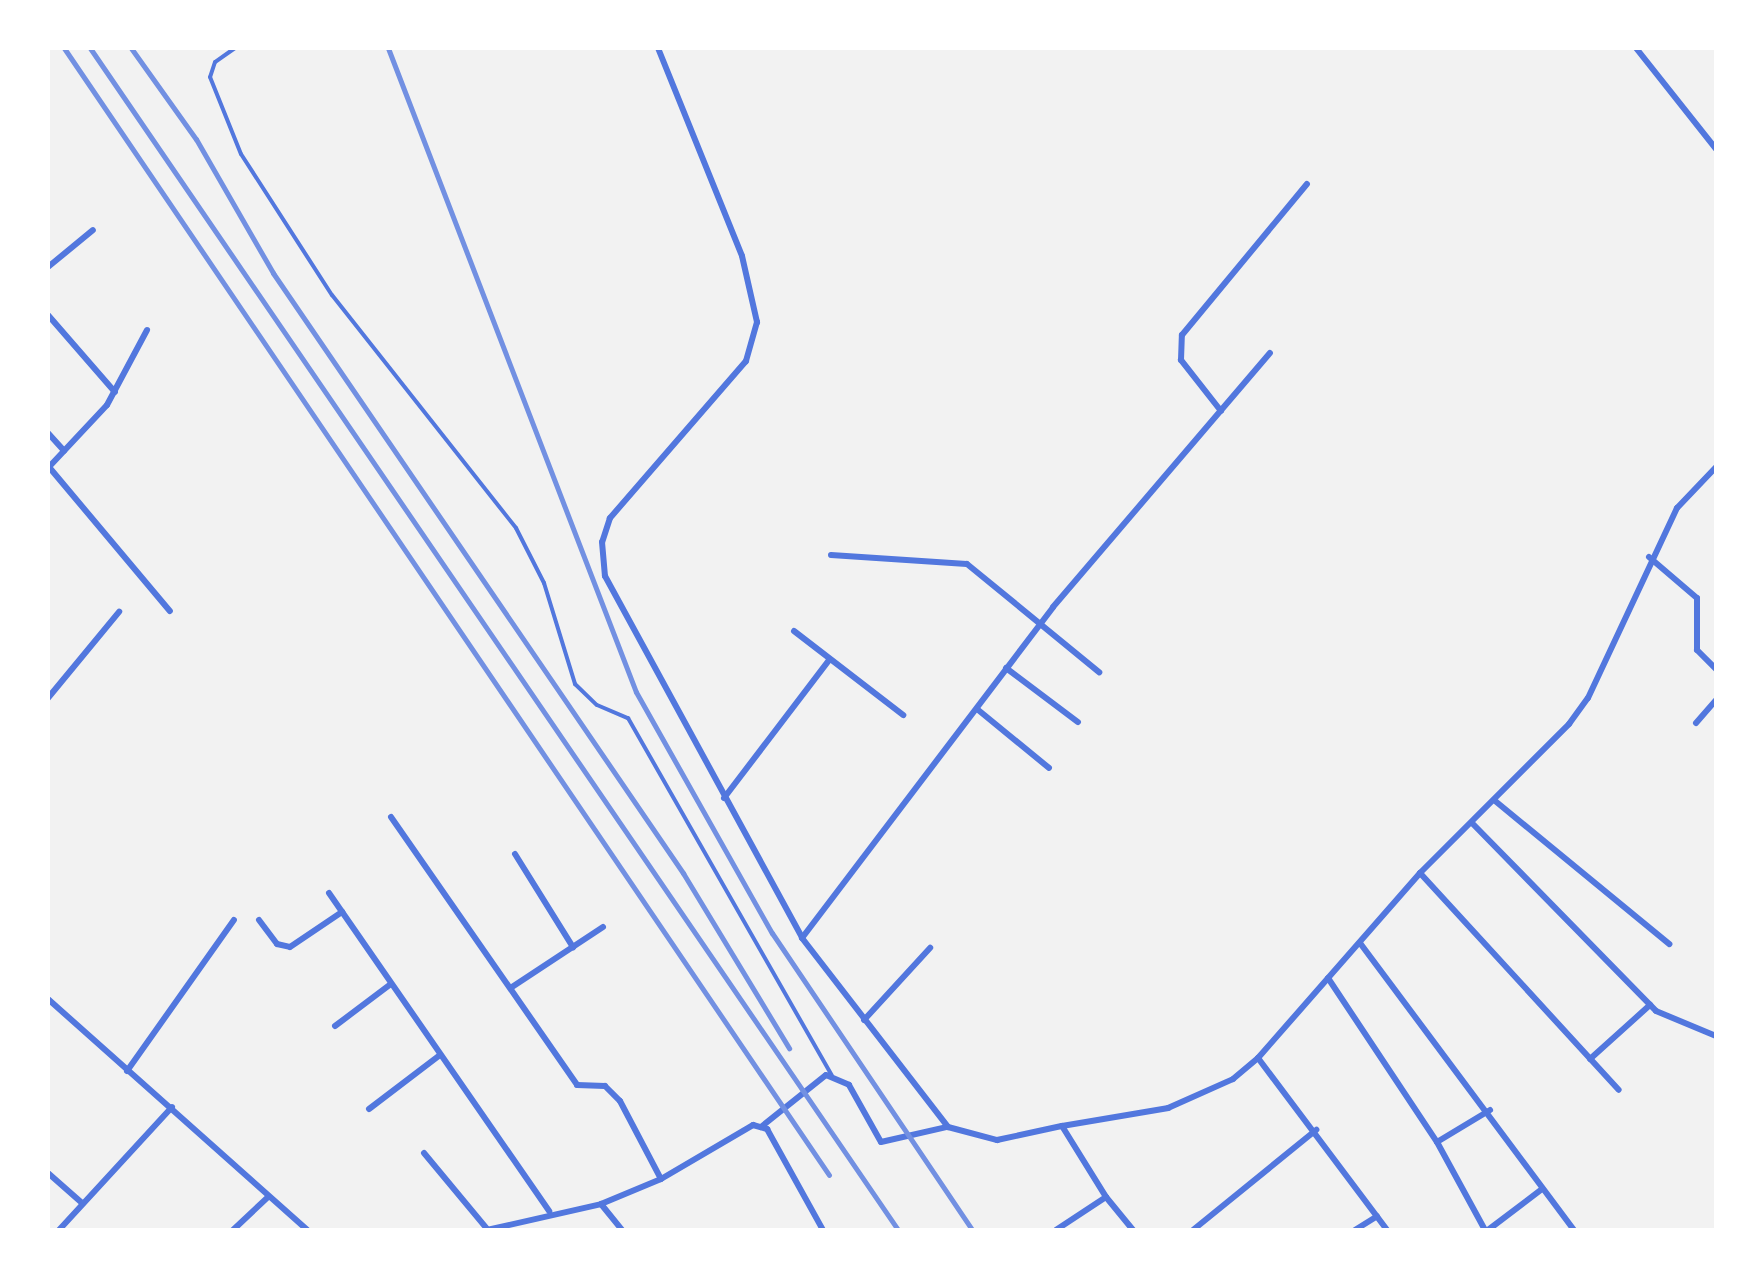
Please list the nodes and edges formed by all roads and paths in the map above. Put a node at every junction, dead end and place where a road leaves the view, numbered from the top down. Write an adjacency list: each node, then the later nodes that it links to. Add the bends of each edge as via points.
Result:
1 (235, 48): 62 (lane, via 214,62 210,78 241,154 332,295 516,528 544,584 575,684 597,705 628,718)
2 (658, 48): 34 (street, via 742,256 757,322 746,361 610,518 602,561)
3 (1636, 48): 4 (street)
4 (1716, 149)
5 (1307, 184): 12 (street, via 1182,335 1180,360)
6 (93, 230): 7 (street)
7 (48, 267)
8 (48, 315): 11 (street)
9 (147, 330): 11 (street)
10 (1270, 353): 12 (street)
11 (115, 392): 14 (street)
12 (1221, 411): 21 (street)
13 (48, 433): 14 (street)
14 (64, 451): 15 (street)
15 (50, 464): 20 (street)
16 (1716, 467): 18 (street, via 1692,487)
17 (831, 555): 21 (street, via 960,561)
18 (1649, 557): 25 (street, via 1697,598 1697,650); 35 (street, via 1588,698)
19 (119, 612): 27 (street)
20 (170, 612)
21 (1040, 626): 24 (street); 26 (street)
22 (794, 631): 23 (street)
23 (828, 660): 30 (street); 34 (street)
24 (1006, 668): 29 (street); 31 (street)
25 (1716, 669)
26 (1099, 672)
27 (48, 698)
28 (1716, 700): 32 (street)
29 (977, 709): 33 (street); 45 (street)
30 (903, 715)
31 (1078, 722)
32 (1696, 723)
33 (1049, 768)
34 (724, 798): 45 (street)
35 (1494, 800): 37 (street); 47 (street)
36 (391, 817): 52 (street)
37 (1472, 822): 39 (street); 54 (street)
38 (515, 854): 48 (street)
39 (1420, 873): 46 (street); 60 (street)
40 (329, 893): 41 (street)
41 (342, 912): 43 (street, via 290,948 277,944); 51 (street)
42 (234, 920): 61 (street)
43 (258, 920)
44 (603, 927): 48 (street)
45 (802, 938): 55 (street)
46 (1360, 943): 50 (street); 66 (street)
47 (1669, 944)
48 (572, 947): 52 (street)
49 (930, 948): 55 (street)
50 (1328, 978): 59 (street); 71 (street)
51 (390, 984): 56 (street); 58 (street)
52 (512, 987): 74 (street, via 576,1086 605,1086 620,1101)
53 (48, 1000): 61 (street)
54 (1650, 1005): 57 (street); 60 (street)
55 (864, 1020): 69 (street)
56 (335, 1026)
57 (1716, 1036)
58 (440, 1055): 65 (street); 80 (street)
59 (1258, 1058): 67 (street, via 1232,1079 1168,1108); 70 (street)
60 (1590, 1059): 63 (street)
61 (127, 1072): 64 (street)
62 (832, 1075): 68 (street, via 811,1082); 69 (street, via 849,1085 881,1142)
63 (1619, 1090)
64 (172, 1107): 76 (street); 78 (street)
65 (368, 1109)
66 (1490, 1110): 71 (street); 75 (street)
67 (1062, 1126): 69 (street, via 998,1140); 77 (street)
68 (761, 1127): 74 (street, via 743,1127); 87 (street)
69 (948, 1127)
70 (1316, 1130): 81 (street); 90 (street)
71 (1437, 1142): 93 (street)
72 (424, 1152): 85 (street)
73 (48, 1173): 78 (street)
74 (661, 1179): 79 (street)
75 (1542, 1189): 93 (street); 94 (street)
76 (268, 1196): 83 (street); 84 (street)
77 (1106, 1197): 88 (street); 89 (street)
78 (82, 1203): 82 (street)
79 (601, 1204): 80 (street); 86 (street)
80 (549, 1211): 85 (street)
81 (1377, 1216): 91 (street); 92 (street)
82 (59, 1230)
83 (233, 1230)
84 (307, 1230)
85 (487, 1230)
86 (622, 1230)
87 (823, 1230)
88 (1056, 1230)
89 (1133, 1230)
90 (1193, 1230)
91 (1355, 1230)
92 (1387, 1230)
93 (1487, 1230)
94 (1574, 1230)

